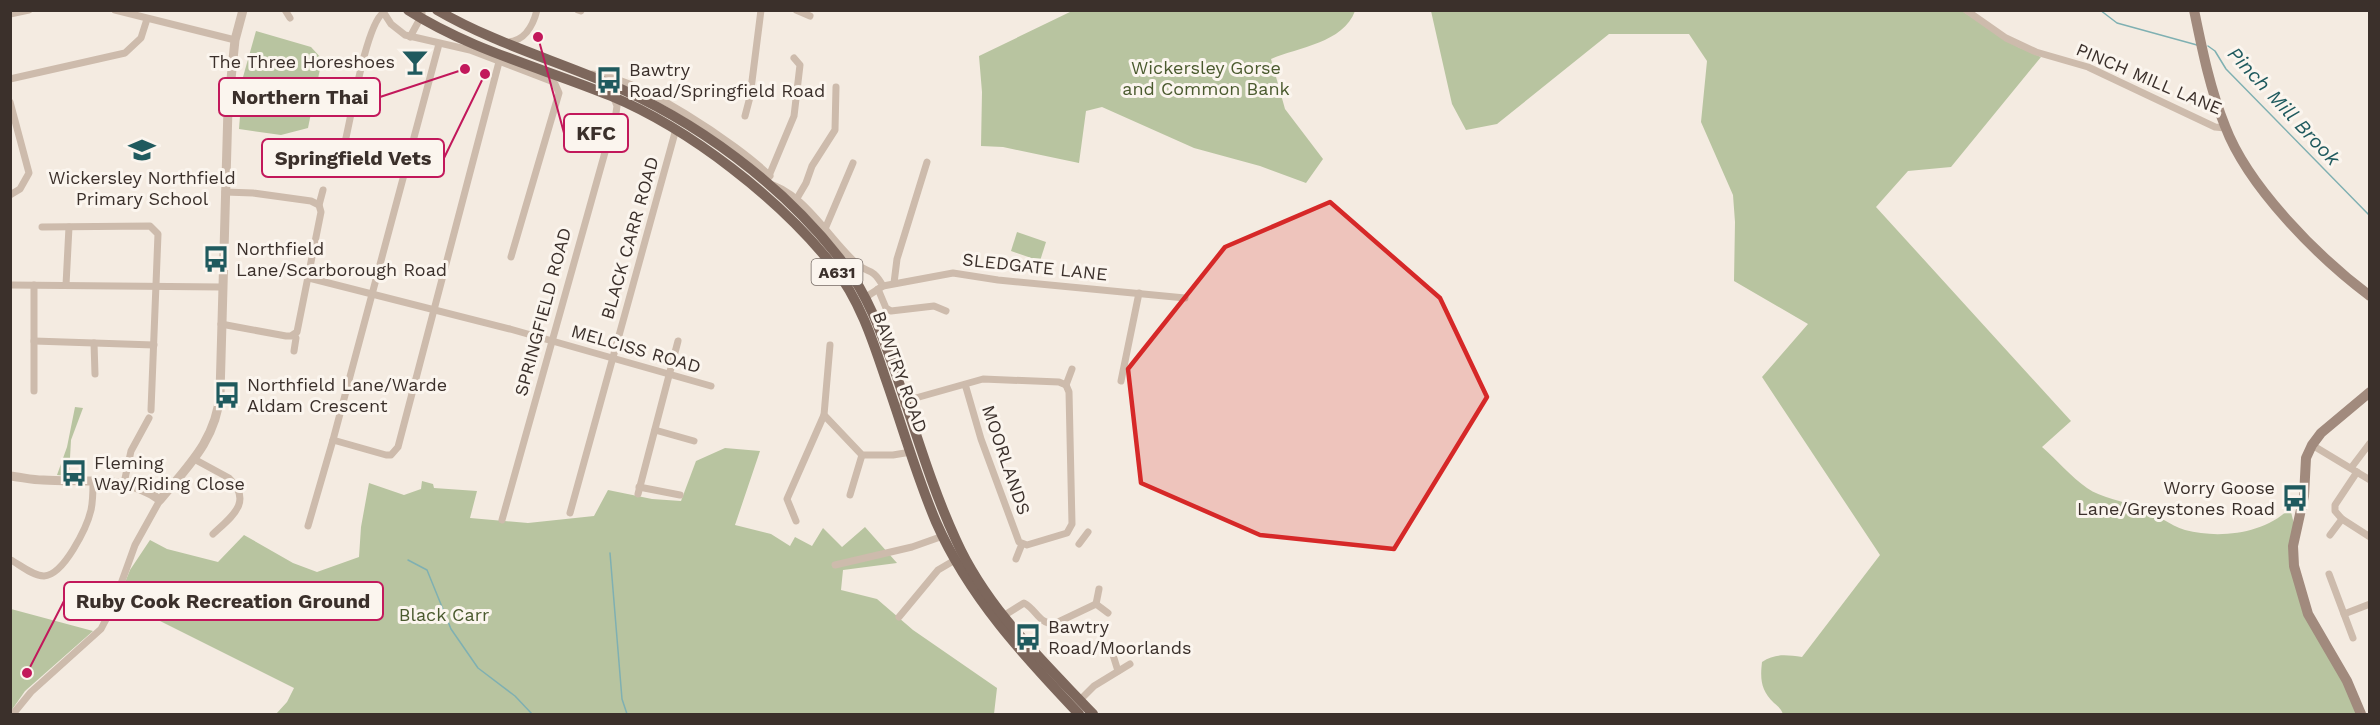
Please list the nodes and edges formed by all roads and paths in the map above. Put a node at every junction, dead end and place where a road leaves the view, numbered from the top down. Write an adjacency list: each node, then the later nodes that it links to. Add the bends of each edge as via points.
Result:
1 (29, 10): 13 (street)
2 (115, 10): 16 (street)
3 (243, 10): 21 (street)
4 (285, 10): 17 (street)
5 (437, 10): 22 (main road, BAWTRY ROAD / A631)
6 (537, 10): 19 (street, via 533,25)
7 (761, 10): 34 (street)
8 (796, 10): 15 (street)
9 (1966, 10): 36 (street, PINCH MILL LANE, via 2006,38 2036,52 2088,67 2215,127)
10 (2194, 10): 36 (main road)
11 (382, 11): 20 (street, via 398,31); 38 (street, via 364,56)
12 (409, 11): 14 (main road, BAWTRY ROAD / A631); 18 (street, BAWTRY ROAD)
13 (10, 14)
14 (421, 14): 18 (street, BAWTRY ROAD); 30 (main road, BAWTRY ROAD / A631, via 465,41)
15 (810, 16)
16 (147, 18): 21 (street); 28 (street, via 141,38 125,53)
17 (290, 18)
18 (413, 28): 20 (street, BAWTRY ROAD)
19 (524, 35): 22 (street, via 516,41); 24 (street, via 527,47)
20 (410, 37): 23 (street)
21 (235, 40): 44 (street)
22 (503, 42): 24 (main road, BAWTRY ROAD / A631)
23 (439, 44): 26 (street); 60 (street)
24 (535, 55): 27 (main road, BAWTRY ROAD / A631)
25 (794, 58): 42 (street, via 800,65 794,116)
26 (499, 62): 51 (street, via 551,81 558,93); 65 (street)
27 (584, 74): 35 (main road, BAWTRY ROAD / A631, via 631,94); 42 (street, BAWTRY ROAD, via 606,75 653,96 748,158)
28 (10, 79)
29 (836, 87): 46 (street, via 835,130)
30 (612, 97): 32 (main road, BAWTRY ROAD / A631); 33 (street, SPRINGFIELD ROAD)
31 (10, 102): 45 (street, via 29,170 26,182)
32 (634, 107): 33 (street); 35 (main road, BAWTRY ROAD / A631)
33 (616, 113): 70 (street, SPRINGFIELD ROAD)
34 (745, 116)
35 (678, 126): 37 (main road, BAWTRY ROAD / A631); 39 (street, BLACK CARR ROAD)
36 (2225, 128): 62 (main road, via 2259,185 2320,255)
37 (695, 139): 39 (street, BLACK CARR ROAD); 42 (main road, BAWTRY ROAD / A631); 85 (main road, BAWTRY ROAD / A631, via 776,205 835,268 862,314)
38 (345, 142)
39 (672, 145): 76 (street, BLACK CARR ROAD)
40 (927, 162): 53 (street, via 897,259)
41 (853, 163): 50 (street)
42 (768, 180): 46 (street, BAWTRY ROAD); 63 (main road, BAWTRY ROAD / A631, via 843,263)
43 (323, 190): 47 (street)
44 (225, 192): 47 (street); 58 (street)
45 (10, 195)
46 (796, 200): 50 (street, BAWTRY ROAD)
47 (319, 205): 52 (street)
48 (42, 227): 49 (street)
49 (69, 227): 56 (street); 57 (street, via 150,226 159,239)
50 (825, 229): 59 (street, BAWTRY ROAD, via 855,263 874,272)
51 (511, 257)
52 (309, 278): 60 (street, MELCISS ROAD); 68 (street, via 299,328)
53 (894, 283): 59 (street, SLEDGATE LANE); 61 (street, SLEDGATE LANE, via 954,273)
54 (10, 285): 55 (street)
55 (34, 285): 56 (street); 69 (street)
56 (66, 285): 57 (street)
57 (156, 286): 58 (street); 73 (street)
58 (222, 286): 67 (street)
59 (880, 288): 63 (street, BAWTRY ROAD); 66 (street, via 886,309 891,311 934,306)
60 (373, 293): 65 (street, MELCISS ROAD); 94 (street)
61 (1139, 293): 64 (street, SLEDGATE LANE); 81 (street)
62 (2370, 296)
63 (866, 297): 77 (main road, BAWTRY ROAD / A631)
64 (1185, 298)
65 (434, 309): 70 (street, MELCISS ROAD); 94 (street, via 395,452 381,455)
66 (946, 311)
67 (221, 324): 68 (street, via 286,336); 100 (street, via 219,408 211,433)
68 (294, 334): 75 (street)
69 (34, 341): 72 (street); 86 (street)
70 (551, 341): 76 (street, MELCISS ROAD); 111 (street, SPRINGFIELD ROAD)
71 (678, 341): 80 (street)
72 (94, 343): 73 (street); 79 (street)
73 (154, 345): 89 (street)
74 (830, 345): 90 (street)
75 (294, 351)
76 (612, 359): 80 (street, MELCISS ROAD); 109 (street, BLACK CARR ROAD)
77 (891, 361): 85 (main road, A631, via 895,384); 88 (main road, BAWTRY ROAD / A631)
78 (1072, 369): 83 (street)
79 (94, 374)
80 (670, 375): 84 (street, MELCISS ROAD); 93 (street)
81 (1121, 381)
82 (965, 384): 83 (street, MOORLANDS, via 984,379); 88 (street, MOORLANDS); 120 (street, MOORLANDS, via 1014,531)
83 (1066, 385): 114 (street)
84 (711, 386)
85 (889, 388): 92 (main road, BAWTRY ROAD / A631)
86 (34, 391)
87 (2370, 392): 97 (main road)
88 (905, 401): 92 (street); 132 (main road, BAWTRY ROAD / A631, via 938,500)
89 (151, 410)
90 (824, 416): 99 (street); 112 (street, via 787,499)
91 (149, 418): 105 (street, via 131,451)
92 (901, 422): 98 (main road, BAWTRY ROAD / A631)
93 (655, 430): 95 (street); 106 (street, via 638,490)
94 (333, 440): 113 (street)
95 (694, 441)
96 (2370, 442): 101 (street)
97 (2312, 445): 101 (street); 141 (main road, via 2306,458 2303,500 2294,537 2294,566 2308,614 2347,681)
98 (911, 452): 99 (street); 118 (main road, BAWTRY ROAD / A631)
99 (862, 455): 107 (street)
100 (194, 459): 108 (street); 116 (street, via 234,482 240,497 238,508)
101 (2354, 470): 103 (street); 110 (street, via 2335,505 2335,512)
102 (10, 476): 104 (street)
103 (2370, 480)
104 (93, 482): 105 (street); 122 (street, via 87,522 58,571 36,574)
105 (124, 483): 108 (street)
106 (680, 495)
107 (850, 495)
108 (160, 500): 138 (street, via 135,545 101,629 31,692)
109 (570, 513)
110 (2342, 519): 117 (street); 119 (street)
111 (502, 520)
112 (796, 521)
113 (308, 526)
114 (1070, 531): 115 (street, via 1081,542); 120 (street)
115 (1088, 532)
116 (213, 534)
117 (2330, 535)
118 (943, 536): 123 (main road, BAWTRY ROAD / A631); 124 (street)
119 (2370, 537)
120 (1022, 544): 121 (street)
121 (1016, 559)
122 (11, 560)
123 (955, 560): 131 (street, via 938,570); 132 (main road, BAWTRY ROAD / A631)
124 (835, 565)
125 (2329, 574): 130 (street)
126 (1099, 589): 127 (street)
127 (1096, 604): 129 (street); 132 (street, via 1054,624 1041,621 1032,607 1024,603)
128 (2370, 604): 130 (street)
129 (1108, 613)
130 (2344, 614): 133 (street)
131 (899, 617)
132 (999, 618): 137 (main road, BAWTRY ROAD / A631); 139 (main road, BAWTRY ROAD / A631)
133 (2353, 638)
134 (1113, 656): 136 (street)
135 (1130, 664): 136 (street)
136 (1118, 671): 137 (street)
137 (1080, 700): 140 (main road, BAWTRY ROAD / A631)
138 (13, 714)
139 (1079, 714)
140 (1094, 714)
141 (2361, 714)

